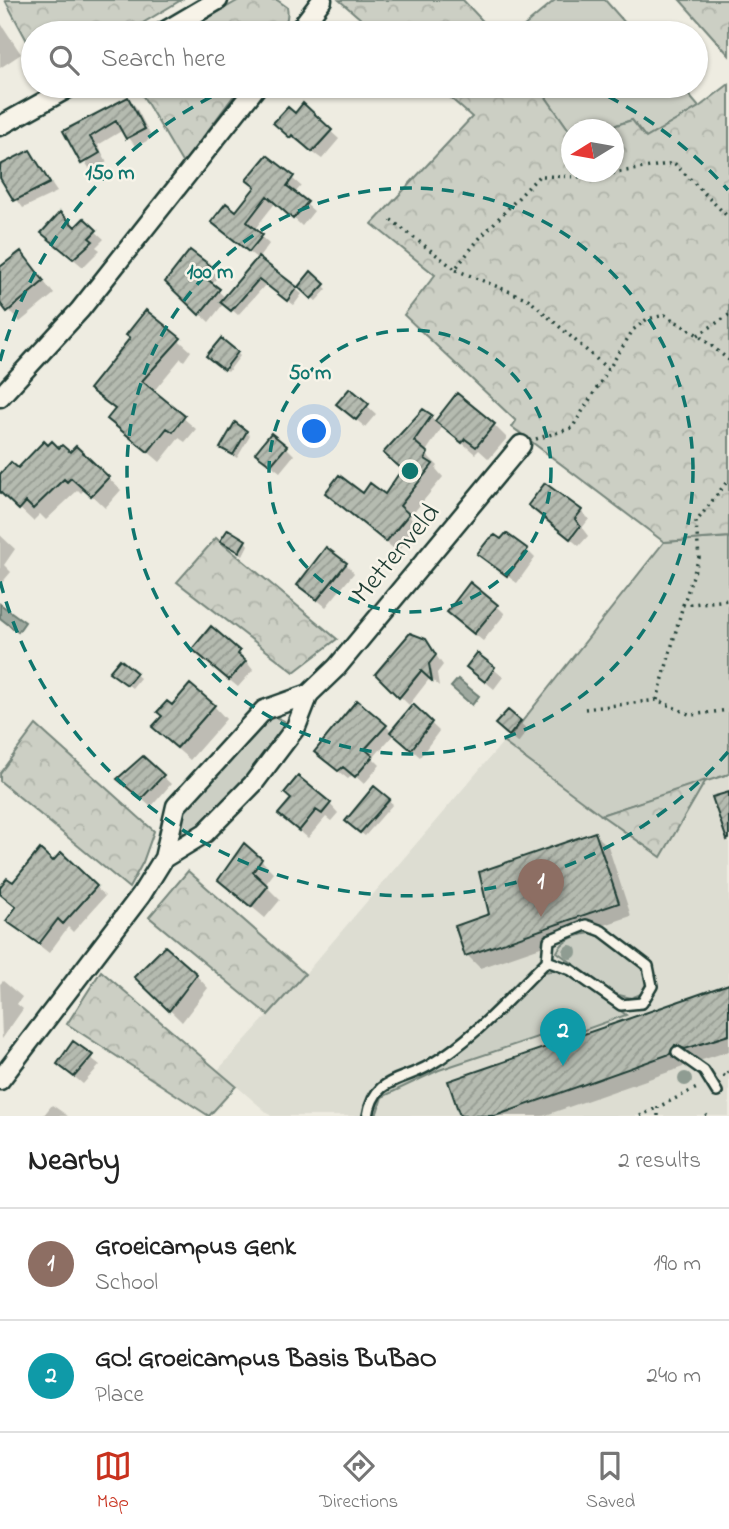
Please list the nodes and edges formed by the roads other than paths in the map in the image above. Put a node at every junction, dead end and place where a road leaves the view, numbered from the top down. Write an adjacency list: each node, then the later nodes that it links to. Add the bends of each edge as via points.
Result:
1 (218, 0): 3 (street)
2 (315, 2): 4 (street)
3 (182, 21)
4 (305, 21)
5 (50, 98): 7 (street)
6 (248, 98): 8 (street, via 89,299)
7 (0, 126)
8 (0, 397)
9 (521, 445): 10 (street, Mettenveld, via 337,667)
10 (309, 694): 11 (street, Mettenveld, via 296,727 253,784 205,833); 11 (street, Mettenveld, via 264,710 176,806)
11 (164, 859): 16 (street, Mettenveld)
12 (547, 961): 13 (lane, via 571,970 621,1005); 13 (lane, via 549,940 578,926 595,926 648,966 652,986); 18 (lane, via 454,1048 428,1066 380,1087 370,1101)
13 (642, 1003): 14 (lane)
14 (648, 1012)
15 (677, 1052): 17 (lane, via 704,1071)
16 (2, 1072)
17 (717, 1092)
18 (368, 1116)

